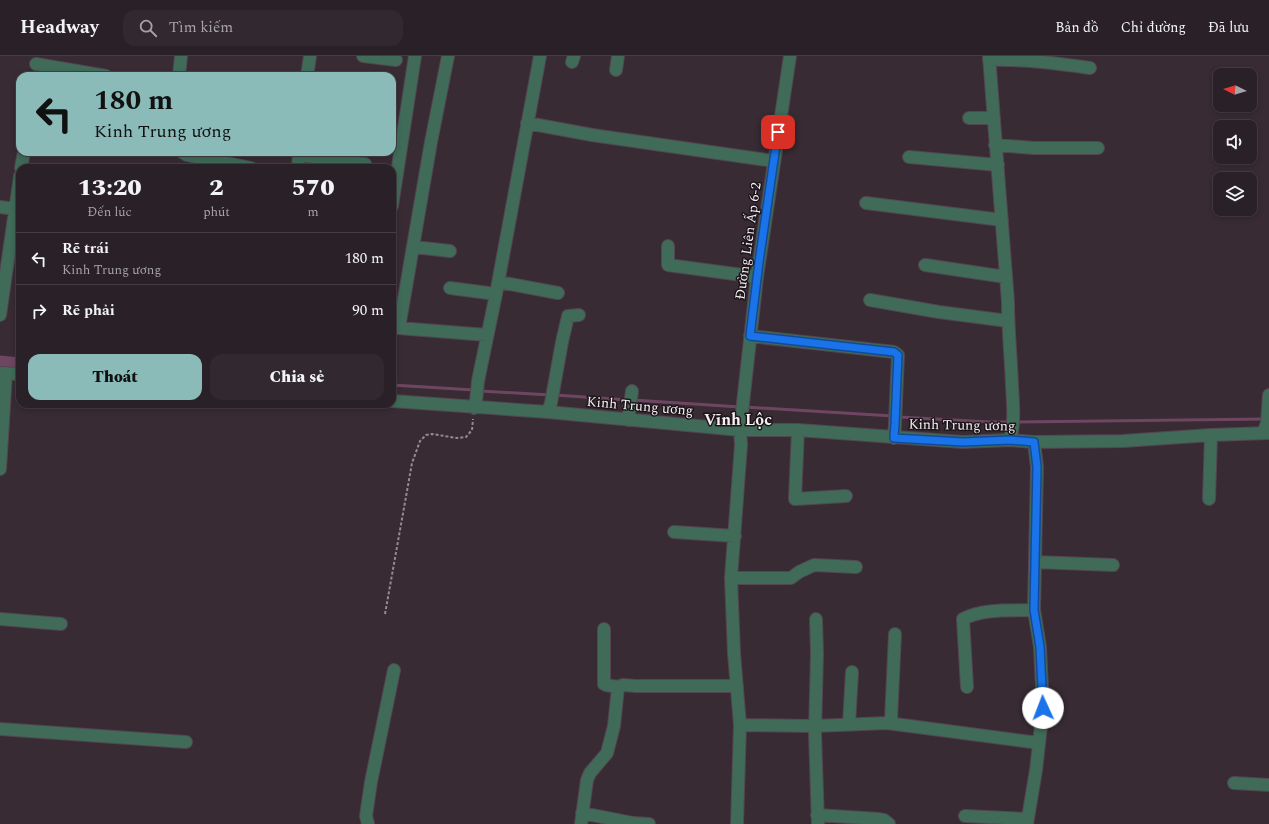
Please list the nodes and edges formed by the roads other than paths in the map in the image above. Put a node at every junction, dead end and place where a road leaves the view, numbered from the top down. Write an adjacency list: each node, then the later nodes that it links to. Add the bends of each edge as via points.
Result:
1 (181, 56): 15 (street)
2 (310, 56): 16 (street)
3 (363, 56): 10 (street)
4 (415, 56): 29 (street)
5 (448, 56): 36 (street)
6 (540, 56): 19 (street)
7 (618, 56): 13 (street)
8 (790, 56): 25 (street, Đường Liên Ấp 6-2)
9 (989, 58): 12 (street); 18 (street)
10 (396, 60)
11 (36, 65): 14 (street)
12 (1090, 68)
13 (616, 70)
14 (81, 72)
15 (179, 72)
16 (308, 72)
17 (969, 118): 18 (street)
18 (994, 118): 20 (street)
19 (527, 123): 25 (street); 42 (street)
20 (996, 145): 21 (street); 28 (street)
21 (1098, 148)
22 (192, 156): 26 (street)
23 (312, 156): 27 (street)
24 (909, 157): 28 (street)
25 (774, 161): 39 (street, Đường Liên Ấp 6-2)
26 (231, 164)
27 (365, 164)
28 (998, 165): 34 (street)
29 (396, 180)
30 (16, 202): 33 (street)
31 (866, 203): 34 (street)
32 (0, 207): 33 (street)
33 (15, 209): 45 (street)
34 (1002, 220): 40 (street)
35 (668, 246): 39 (street, via 668,265)
36 (414, 247): 37 (street); 48 (street)
37 (450, 252)
38 (925, 265): 40 (street)
39 (757, 277): 51 (street, Đường Liên Ấp 6-2)
40 (1006, 277): 47 (street)
41 (450, 288): 42 (street)
42 (497, 288): 43 (street); 50 (street)
43 (558, 293)
44 (870, 300): 47 (street)
45 (0, 315)
46 (580, 315): 58 (street, via 568,316)
47 (1008, 321): 64 (street, via 1013,403)
48 (396, 324)
49 (396, 328): 50 (street)
50 (487, 335): 57 (street)
51 (750, 336): 60 (street, Đường Liên Ấp 6-2); 65 (street, via 894,352 898,355)
52 (3, 373): 53 (street); 67 (street)
53 (16, 374)
54 (632, 392): 59 (street)
55 (1269, 395): 61 (street)
56 (396, 401): 57 (street, Kinh Trung ương)
57 (475, 404): 58 (street, Kinh Trung ương)
58 (549, 407): 59 (street, Kinh Trung ương)
59 (628, 420): 60 (street, Kinh Trung ương)
60 (741, 425): 62 (street, Kinh Trung ương); 71 (street, Đường Liên Ấp 6-2)
61 (1267, 426): 63 (street, Kinh Trung ương)
62 (798, 430): 65 (street, Kinh Trung ương); 68 (street, via 795,500)
63 (1211, 434): 66 (street, Kinh Trung ương, via 1123,441); 69 (street)
64 (1011, 436): 65 (street, Kinh Trung ương, via 963,442); 66 (street, Kinh Trung ương)
65 (894, 438)
66 (1034, 442): 72 (street, via 1037,467)
67 (0, 469)
68 (846, 496)
69 (1209, 499)
70 (674, 532): 71 (street)
71 (735, 536): 75 (street, Đường Liên Ấp 6-2)
72 (1035, 562): 73 (street); 76 (street)
73 (1113, 565)
74 (856, 567): 75 (street, via 814,566 791,578)
75 (731, 578): 84 (street, Đường Liên Ấp 6-2)
76 (1034, 610): 85 (street, via 973,614 963,619); 93 (street, via 1040,647 1043,708)
77 (0, 619): 79 (street)
78 (816, 619): 90 (street)
79 (61, 624)
80 (604, 629): 86 (street, via 604,684)
81 (895, 634): 87 (street, via 891,720)
82 (394, 670): 100 (street, via 370,782 366,816)
83 (852, 672): 88 (street)
84 (737, 686): 86 (street); 89 (street, Đường Liên Ấp 6-2)
85 (967, 686)
86 (618, 687): 97 (street, via 614,726 607,753 587,780)
87 (887, 723): 88 (street); 93 (street)
88 (850, 724): 90 (street)
89 (740, 725): 90 (street); 102 (street, Đường Liên Ấp 6-2)
90 (815, 726): 98 (street)
91 (0, 729): 92 (street)
92 (186, 742)
93 (1039, 743): 99 (street)
94 (1234, 783): 95 (street)
95 (1269, 785)
96 (965, 816): 99 (street)
97 (581, 818): 101 (street)
98 (818, 820): 103 (street, via 879,819)
99 (1027, 822)
100 (368, 824)
101 (649, 824)
102 (737, 824)
103 (890, 824)

